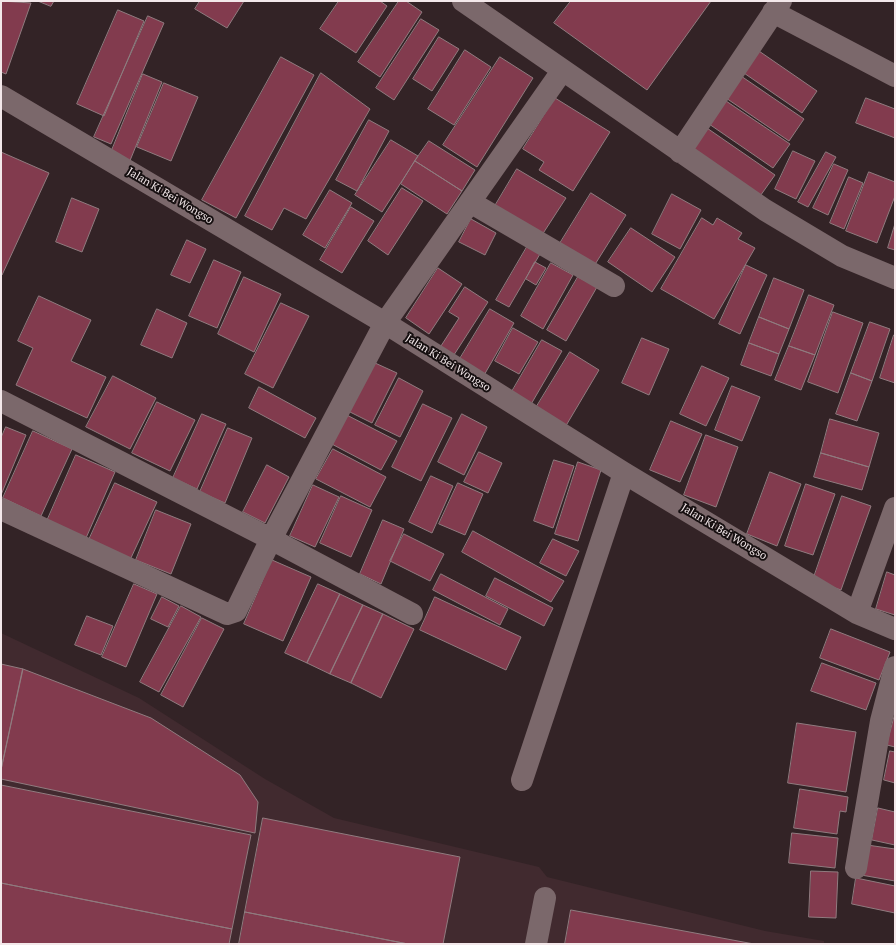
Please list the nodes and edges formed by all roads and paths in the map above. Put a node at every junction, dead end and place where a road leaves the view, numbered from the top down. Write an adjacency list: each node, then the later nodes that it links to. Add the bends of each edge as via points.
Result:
1 (463, 1): 3 (street)
2 (777, 7): 4 (street); 6 (street)
3 (562, 71): 6 (street); 7 (street)
4 (895, 76)
5 (1, 96): 10 (street, Jalan Ki Bei Wongso)
6 (680, 152): 8 (street, via 765,210 842,256)
7 (470, 202): 9 (street); 10 (street)
8 (895, 278)
9 (614, 286)
10 (385, 323): 12 (street, Jalan Ki Bei Wongso); 15 (street)
11 (1, 401): 15 (street)
12 (624, 473): 16 (street, Jalan Ki Bei Wongso); 20 (street)
13 (895, 508): 16 (street)
14 (1, 509): 15 (street, via 227,614 237,610)
15 (271, 539): 17 (street)
16 (858, 612): 18 (street, Jalan Ki Bei Wongso)
17 (412, 614)
18 (895, 629)
19 (895, 667): 21 (street, via 881,721)
20 (522, 780)
21 (856, 868)
22 (545, 898): 23 (street)
23 (536, 944)

